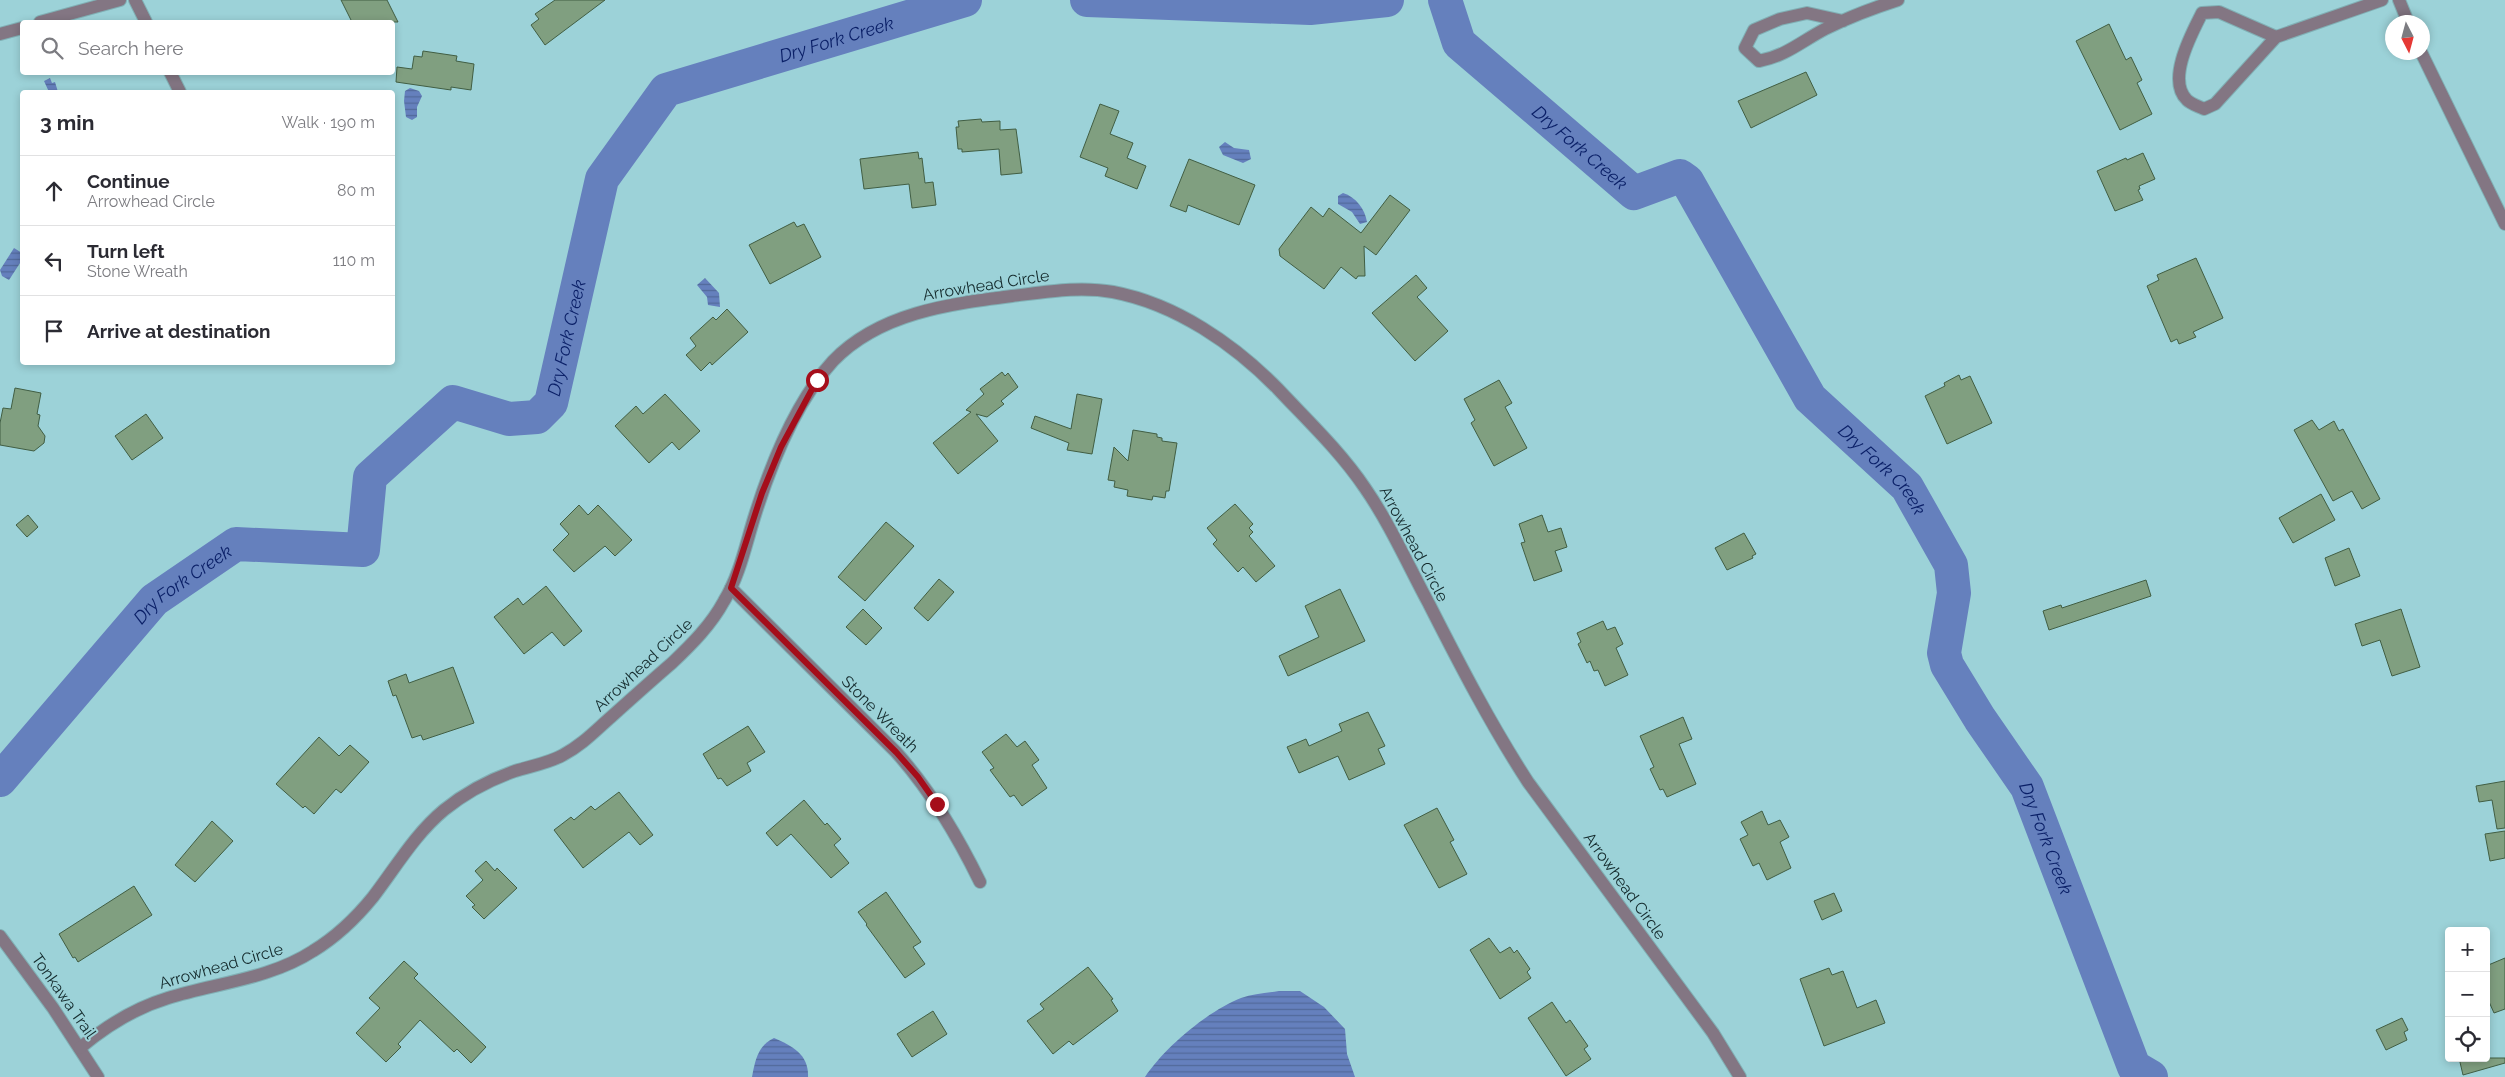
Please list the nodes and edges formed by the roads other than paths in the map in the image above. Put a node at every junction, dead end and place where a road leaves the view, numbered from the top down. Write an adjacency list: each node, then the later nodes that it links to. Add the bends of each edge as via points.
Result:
1 (120, 0): 6 (street)
2 (136, 0): 9 (street)
3 (1898, 0): 10 (street)
4 (2382, 0): 13 (street)
5 (2399, 0): 7 (street)
6 (105, 2): 8 (street)
7 (2405, 15)
8 (46, 20)
9 (145, 20)
10 (1843, 21): 10 (street, via 1775,58 1759,61 1745,48 1754,30 1780,19 1807,13)
11 (20, 29): 12 (street)
12 (0, 34)
13 (2276, 37): 13 (street, via 2219,12 2202,13 2181,60 2179,82 2186,99 2204,109 2215,104)
14 (2425, 60): 17 (street)
15 (172, 75): 16 (street)
16 (179, 90)
17 (2505, 224)
18 (731, 588): 19 (street, Stone Wreath, via 918,777 937,804); 21 (street, Arrowhead Circle, via 707,627 686,650 588,739 560,758 479,786 440,813 419,835 370,902 349,925 318,948 294,962 256,976 142,1007); 23 (street, Arrowhead Circle, via 762,493 810,391 835,359 868,335 915,314 951,304 1065,289 1112,292 1172,312 1212,334 1261,372 1336,448 1366,488 1392,531 1500,740 1713,1033)
19 (980, 882)
20 (0, 936): 21 (street, Tonkawa Trail)
21 (80, 1048): 22 (street, Tonkawa Trail)
22 (98, 1077)
23 (1740, 1077)

